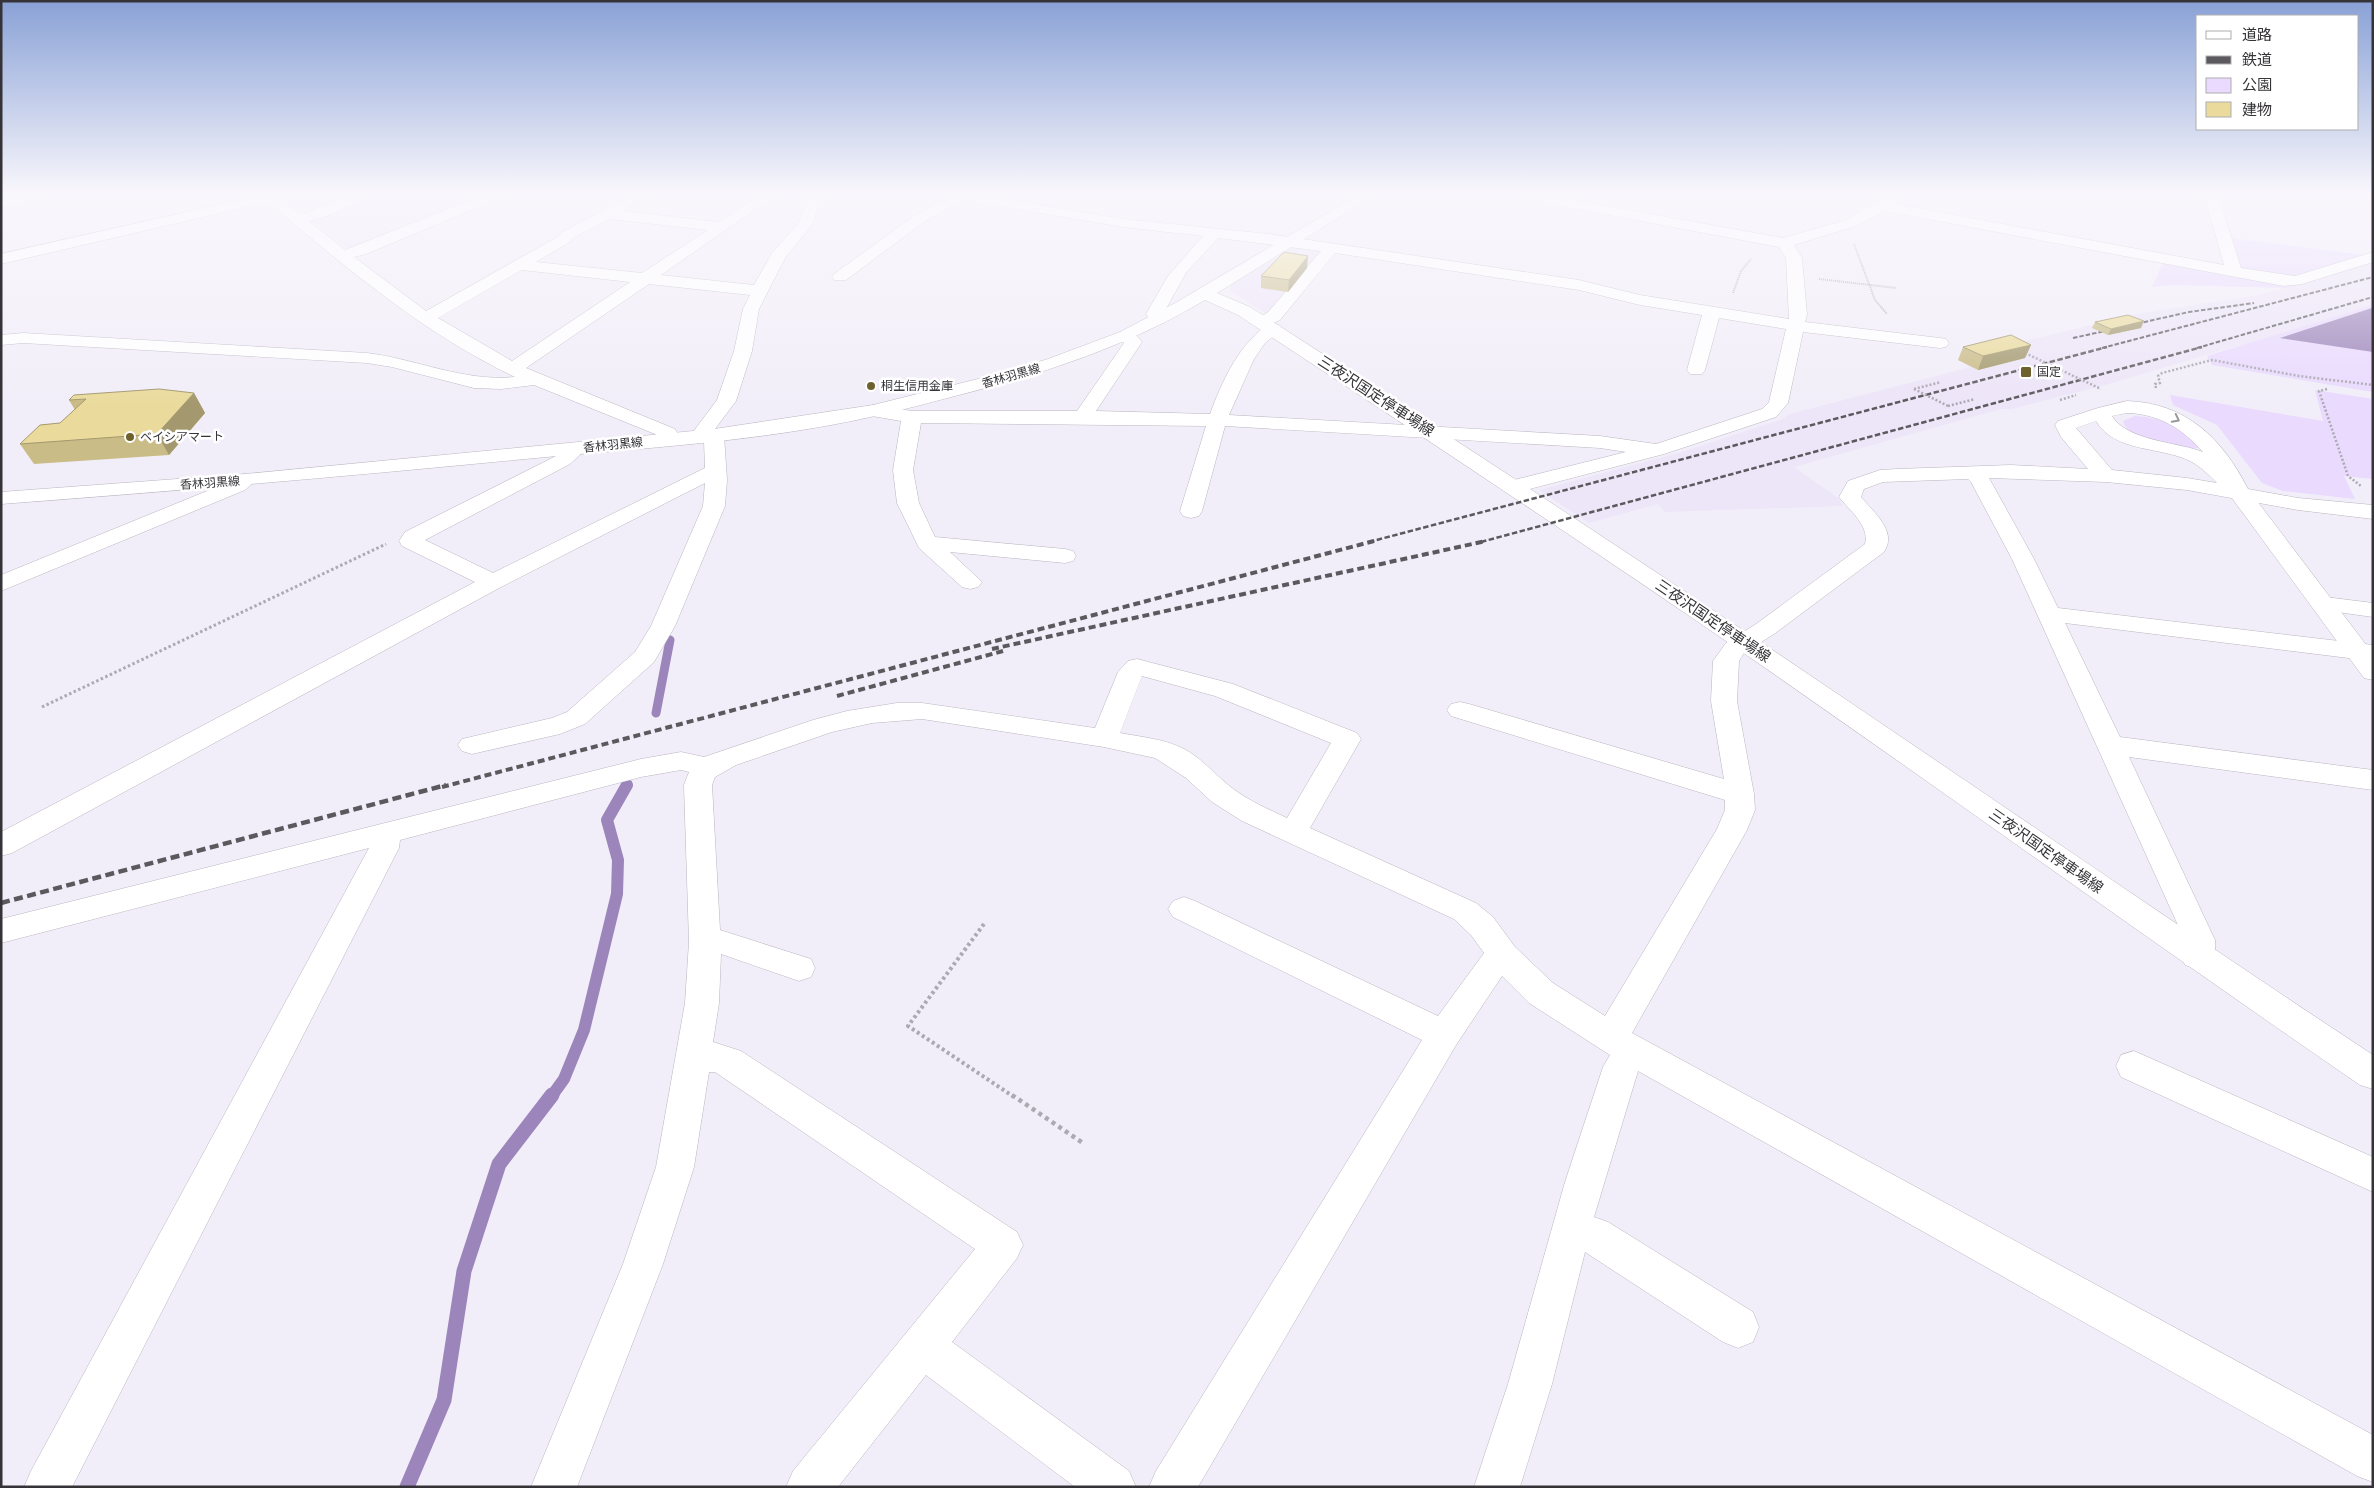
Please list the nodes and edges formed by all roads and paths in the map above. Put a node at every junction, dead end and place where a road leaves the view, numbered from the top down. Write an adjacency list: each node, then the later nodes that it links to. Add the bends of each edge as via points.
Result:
1 (353, 264): 25 (street)
2 (668, 264): 19 (street)
3 (774, 264): 22 (street)
4 (857, 264): 18 (street)
5 (1183, 264): 26 (street, via 1154,314)
6 (1252, 264): 23 (street)
7 (1318, 264): 29 (street)
8 (1437, 264): 24 (street, via 1579,285 1640,300)
9 (1747, 264): 24 (path)
10 (1794, 264): 17 (street)
11 (1862, 264): 20 (path)
12 (2194, 264): 16 (street)
13 (2232, 264): 16 (street)
14 (2348, 264): 16 (street, via 2291,281)
15 (519, 265): 19 (street); 25 (street)
16 (2234, 272)
17 (1795, 276): 20 (path); 30 (street)
18 (840, 277)
19 (646, 280): 22 (street); 36 (street)
20 (1871, 285): 21 (path); 27 (path, via 1874,300)
21 (1896, 288)
22 (760, 291): 51 (street, via 751,309 732,389)
23 (1202, 294): 26 (street, 香林羽黒線); 29 (street, 三夜沢国定停車場線, via 1236,306)
24 (1718, 312): 30 (street); 37 (street)
25 (426, 318): 36 (street)
26 (1158, 319): 31 (street, 香林羽黒線)
27 (1892, 320)
28 (1, 325): 32 (street)
29 (1268, 325): 49 (street, via 1248,354); 50 (street, 三夜沢国定停車場線)
30 (1796, 326): 34 (street); 54 (street, via 1775,409 1761,417)
31 (1126, 336): 45 (street, 香林羽黒線, via 1079,355 1016,374); 48 (street, via 1133,342)
32 (23, 338): 33 (street); 39 (street, via 384,360 480,383 513,384)
33 (1, 340)
34 (1940, 343)
35 (2019, 351): 42 (path, bridge)
36 (512, 369): 39 (street)
37 (1696, 370)
38 (2162, 373): 41 (path, via 2212,360)
39 (538, 379): 52 (street, via 662,430)
40 (1941, 382): 44 (path, bridge, via 1914,389 1948,406)
41 (2373, 385)
42 (2101, 389)
43 (2327, 389): 59 (path, via 2319,391 2348,476)
44 (1975, 399)
45 (873, 411): 47 (street); 51 (street, 香林羽黒線)
46 (2101, 414): 57 (street, via 2065,427); 61 (street, via 2108,425 2126,436 2192,454 2206,462); 61 (street, one-way to 61, via 2135,407 2154,410 2180,421 2215,453 2232,476)
47 (912, 417): 48 (street); 66 (street, via 903,470 908,503)
48 (1083, 417): 49 (street)
49 (1216, 420): 50 (street); 63 (street)
50 (1430, 432): 54 (street, via 1616,444); 60 (street, 三夜沢国定停車場線)
51 (707, 435): 52 (street, 香林羽黒線); 55 (street)
52 (671, 439): 53 (street, 香林羽黒線)
53 (576, 449): 58 (street, 香林羽黒線); 65 (street, via 563,460)
54 (1658, 450): 60 (street)
55 (715, 471): 68 (street); 80 (street, via 714,506 663,626 645,657 576,718 560,725)
56 (1973, 472): 57 (street); 73 (street, via 2023,559); 74 (street, via 1880,476 1855,485 1850,497 1876,531 1879,541 1876,547)
57 (2106, 476): 61 (street, via 2187,484)
58 (245, 480): 62 (street, 香林羽黒線); 70 (street, via 220,494)
59 (2362, 486)
60 (1514, 487): 74 (street, 三夜沢国定停車場線)
61 (2240, 494): 64 (street); 71 (street)
62 (1, 498)
63 (1191, 511)
64 (2373, 512)
65 (421, 532): 68 (street, via 410,541); 77 (path, via 409,533)
66 (927, 543): 67 (street); 69 (street)
67 (1065, 556)
68 (493, 582): 87 (street)
69 (970, 582)
70 (1, 584)
71 (2325, 604): 72 (street); 75 (street)
72 (2373, 610)
73 (2048, 614): 75 (street); 81 (street)
74 (1743, 643): 84 (street, via 1726,661 1724,701); 93 (street, 三夜沢国定停車場線)
75 (2365, 652): 76 (street)
76 (2373, 672)
77 (42, 708)
78 (1460, 710): 84 (street)
79 (1104, 738): 82 (street, via 922,711 888,711 835,723); 86 (street, via 1174,756 1222,795 1252,814); 86 (street, via 1131,672 1137,668 1224,690 1347,739)
80 (472, 746)
81 (2109, 746): 83 (street); 93 (street, via 2193,923 2200,941)
82 (706, 767): 85 (street, via 681,761 641,768); 91 (street, via 698,785)
83 (2373, 780)
84 (1740, 794): 96 (street, via 1740,810 1732,830)
85 (387, 832): 90 (street); 106 (street, via 384,848)
86 (1293, 833): 92 (street, via 1465,911 1482,926)
87 (1, 846)
88 (1184, 909): 95 (street)
89 (984, 924): 100 (path, via 908,1026)
90 (1, 931)
91 (705, 942): 94 (street, via 723,942); 97 (street, via 702,1003)
92 (1503, 956): 95 (street, via 1490,966); 96 (street, via 1541,993)
93 (2197, 956): 99 (street, 三夜沢国定停車場線)
94 (799, 968)
95 (1444, 1035): 110 (street)
96 (1622, 1044): 102 (street, via 1621,1067); 105 (street)
97 (694, 1058): 104 (street, via 715,1057 729,1061 1003,1245); 107 (street, via 675,1167 662,1212)
98 (2134, 1066): 101 (street)
99 (2373, 1074)
100 (1082, 1143)
101 (2373, 1176)
102 (1572, 1228): 103 (street, via 1594,1235); 111 (street, via 1530,1384)
103 (1738, 1327)
104 (923, 1347): 108 (street); 109 (street)
105 (2373, 1460)
106 (48, 1487)
107 (554, 1487)
108 (809, 1487)
109 (1113, 1487)
110 (1172, 1487)
111 (1497, 1487)

